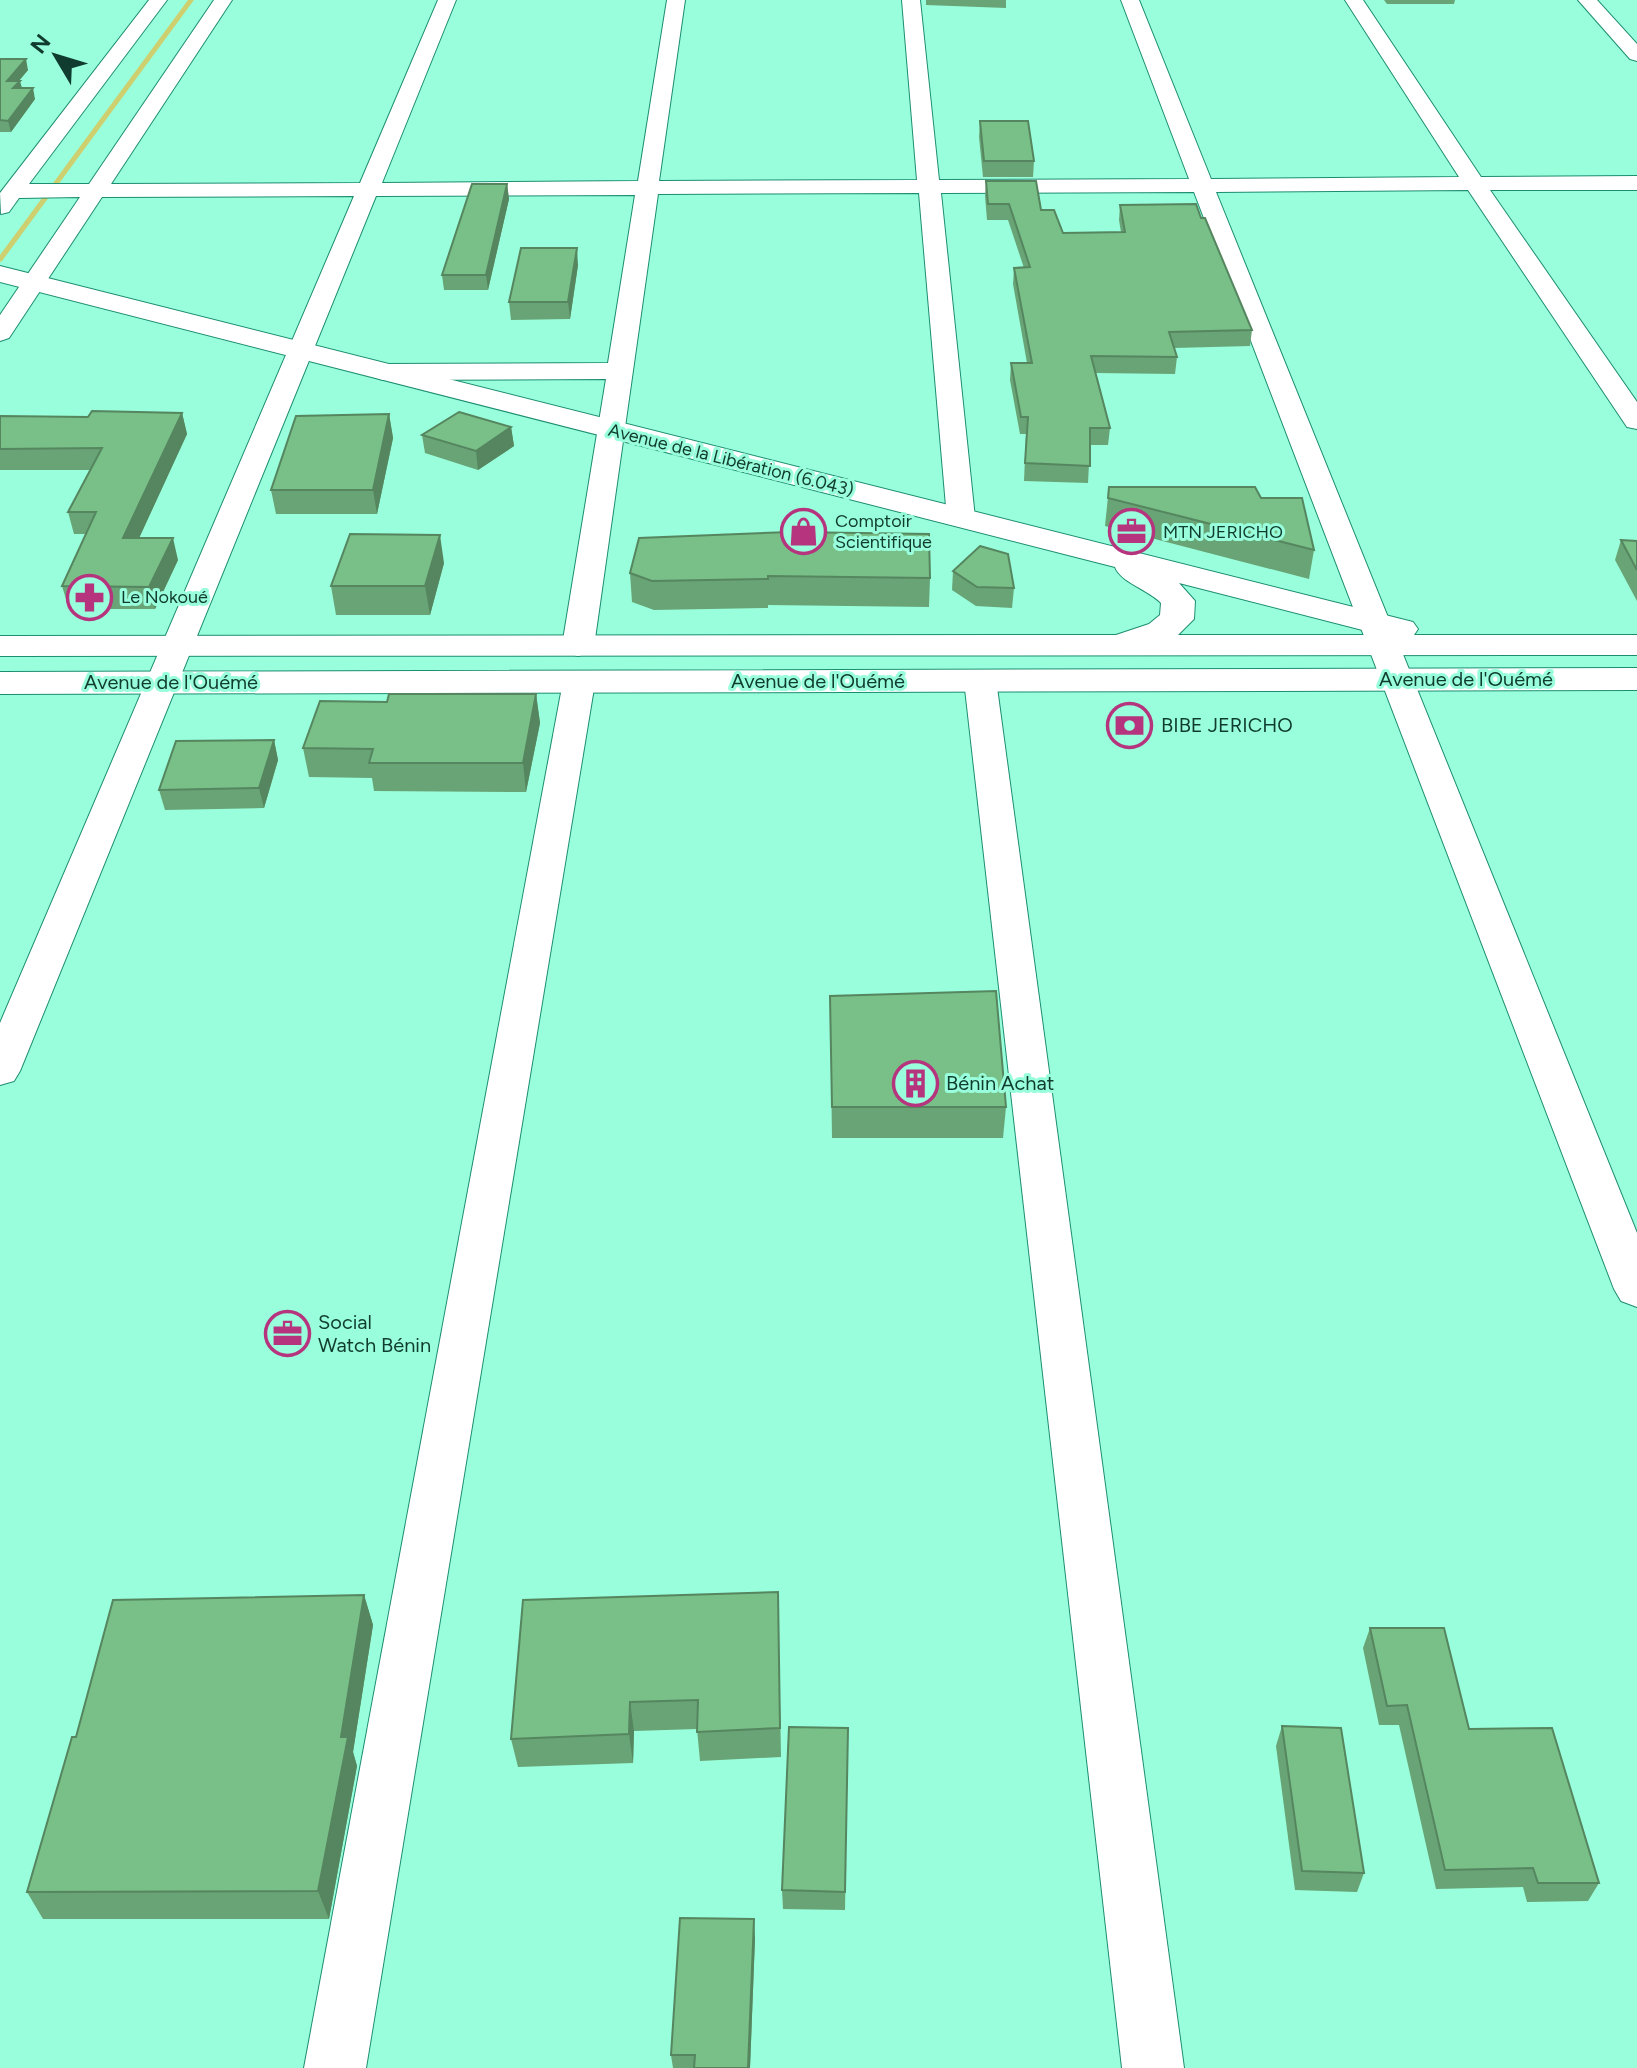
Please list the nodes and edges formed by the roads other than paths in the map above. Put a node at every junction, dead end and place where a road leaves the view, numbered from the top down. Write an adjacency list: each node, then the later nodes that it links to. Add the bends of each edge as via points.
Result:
1 (158, 0): 17 (street)
2 (223, 0): 16 (street)
3 (447, 0): 15 (street)
4 (676, 0): 14 (street)
5 (911, 0): 13 (street)
6 (1130, 0): 12 (street)
7 (1354, 0): 10 (street)
8 (1587, 0): 9 (street)
9 (1637, 55)
10 (1474, 183): 11 (street); 12 (street); 24 (street)
11 (1637, 183)
12 (1203, 185): 13 (street); 32 (street)
13 (931, 186): 14 (street); 26 (street)
14 (647, 188): 15 (street); 22 (street)
15 (368, 189): 16 (street); 21 (street)
16 (95, 191): 17 (street); 19 (street)
17 (16, 197)
18 (0, 274): 19 (main road, Avenue de la Libération (6.043))
19 (35, 283): 20 (street); 21 (main road, Avenue de la Libération (6.043))
20 (0, 333)
21 (300, 350): 23 (main road, Avenue de la Libération (6.043)); 31 (street)
22 (620, 371): 23 (street); 25 (street)
23 (383, 372): 25 (main road, Avenue de la Libération (6.043))
24 (1637, 421)
25 (611, 429): 26 (main road, Avenue de la Libération (6.043)); 33 (street)
26 (961, 518): 27 (main road, Avenue de la Libération (6.043))
27 (1108, 555): 28 (main road, via 1162,585 1178,601 1177,619 1161,631); 32 (main road, Avenue de la Libération (6.043))
28 (1118, 645): 32 (main road, Avenue de l'Ouémé); 33 (main road, Avenue de l'Ouémé)
29 (1637, 645): 32 (main road, Avenue de l'Ouémé)
30 (0, 646): 31 (main road, Avenue de l'Ouémé)
31 (177, 646): 33 (main road, Avenue de l'Ouémé); 36 (street)
32 (1384, 649): 34 (main road, Avenue de l'Ouémé); 35 (main road, Avenue de l'Ouémé); 39 (street)
33 (579, 664): 35 (main road, Avenue de l'Ouémé); 36 (main road, Avenue de l'Ouémé); 40 (street)
34 (1637, 679)
35 (980, 680): 41 (street)
36 (162, 682): 37 (main road, Avenue de l'Ouémé); 38 (street)
37 (0, 683)
38 (0, 1071)
39 (1637, 1289)
40 (335, 2068)
41 (1153, 2068)

